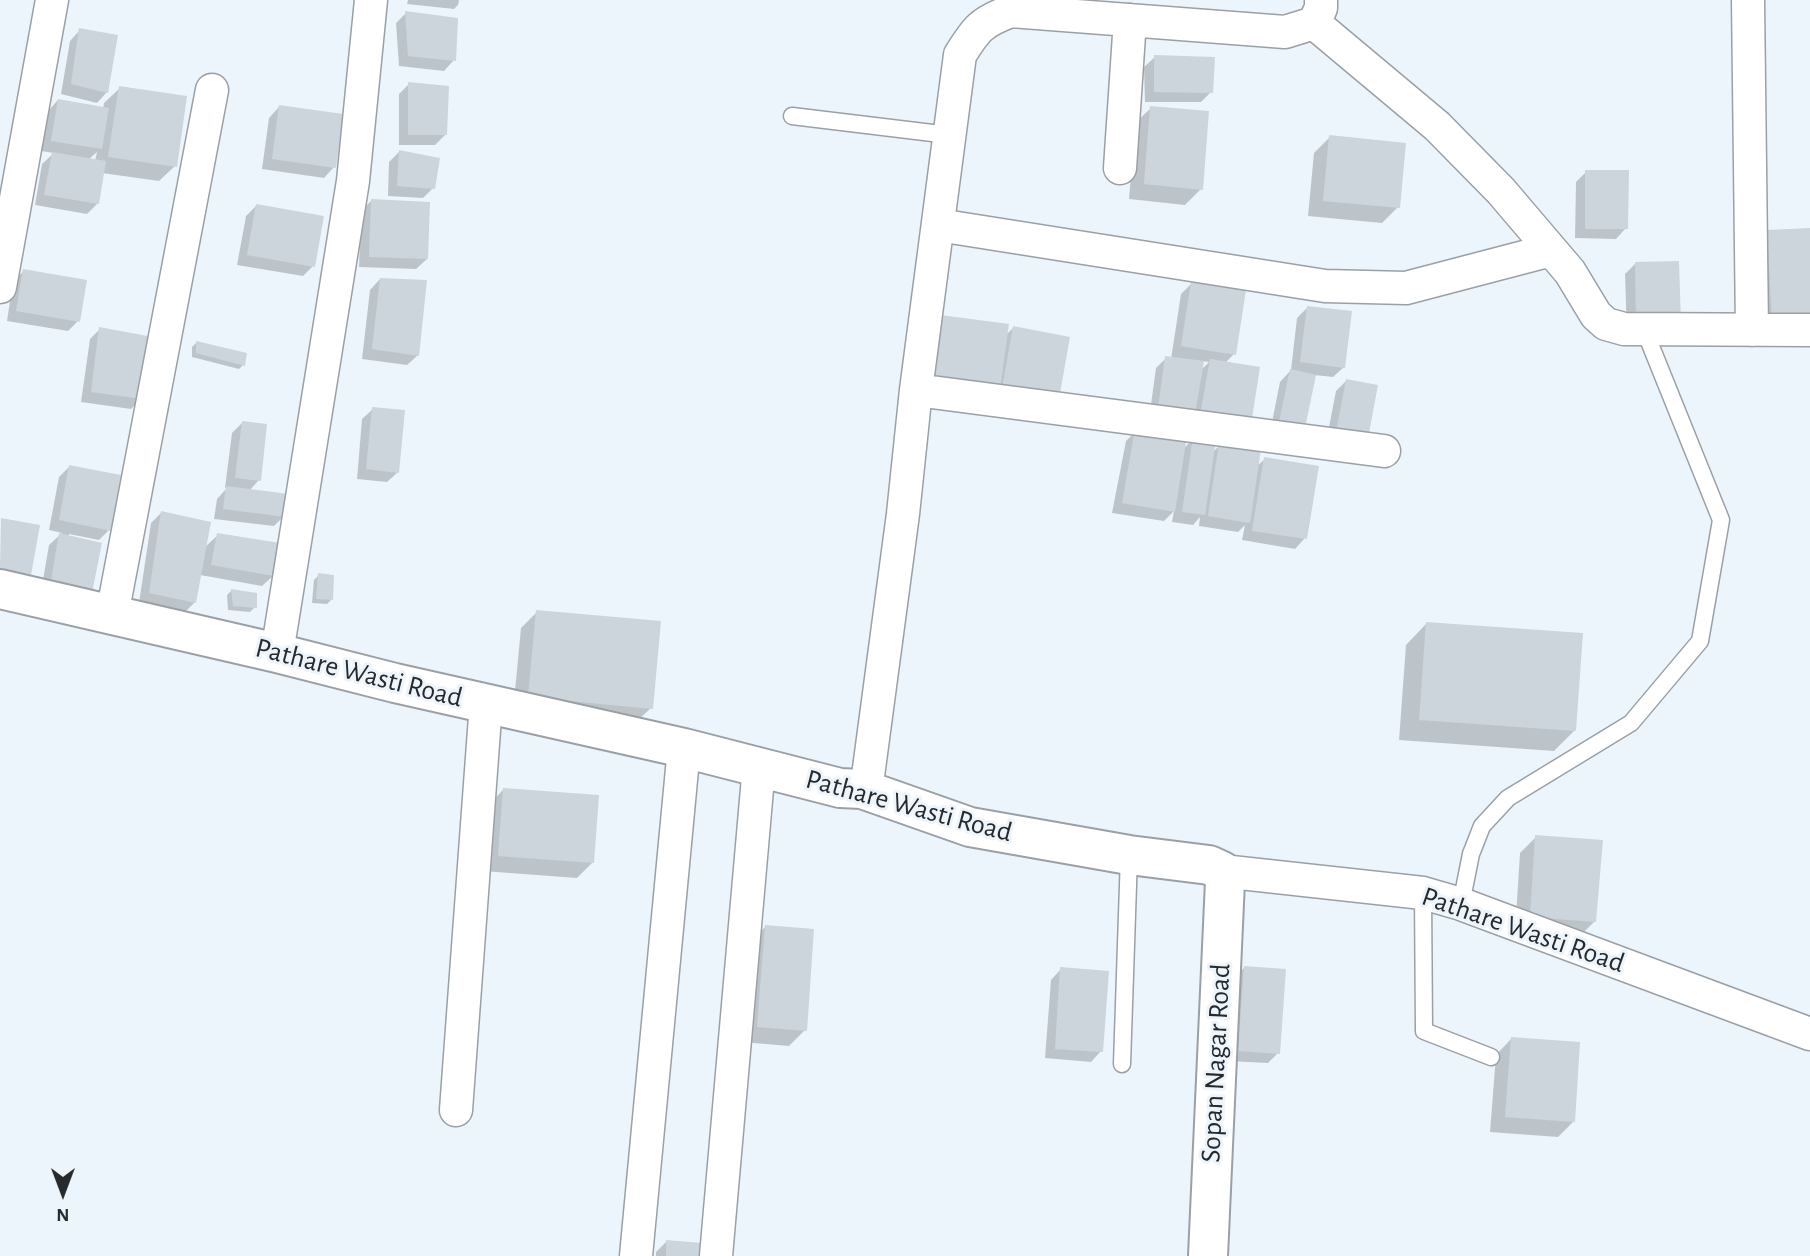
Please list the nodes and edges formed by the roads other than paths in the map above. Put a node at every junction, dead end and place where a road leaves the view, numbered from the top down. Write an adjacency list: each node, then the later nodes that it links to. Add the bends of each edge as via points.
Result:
1 (52, 0): 12 (street)
2 (371, 0): 20 (street, via 353,181)
3 (1748, 0): 14 (street)
4 (1318, 12): 5 (street, via 1285,32); 11 (street, via 1501,191)
5 (1130, 20): 8 (street, via 1011,10 993,18 975,30 960,55); 9 (street)
6 (212, 90): 19 (street)
7 (792, 116): 8 (lane)
8 (949, 135): 10 (street)
9 (1120, 168)
10 (938, 225): 11 (street, via 1325,286 1377,289 1406,288); 16 (street)
11 (1551, 250): 13 (street, via 1606,324)
12 (0, 287)
13 (1644, 329): 14 (street); 28 (lane, via 1721,520 1700,641 1631,723 1508,798 1482,826)
14 (1752, 330): 15 (street)
15 (1810, 330)
16 (916, 390): 17 (street); 24 (street, via 870,762)
17 (1384, 451)
18 (0, 589): 19 (street, Pathare Wasti Road)
19 (113, 615): 20 (street, Pathare Wasti Road)
20 (277, 653): 21 (street, Pathare Wasti Road)
21 (486, 703): 22 (street, Pathare Wasti Road); 32 (street)
22 (684, 748): 23 (street, Pathare Wasti Road); 33 (street)
23 (758, 766): 24 (street, Pathare Wasti Road, via 840,788); 34 (street)
24 (862, 789): 25 (street, Pathare Wasti Road, via 970,827)
25 (1129, 855): 26 (street, Pathare Wasti Road, via 1209,865); 31 (lane)
26 (1222, 871): 27 (street, Pathare Wasti Road); 35 (street, Sopan Nagar Road)
27 (1423, 892): 28 (street, Pathare Wasti Road); 30 (lane, via 1424,1031)
28 (1461, 904): 29 (street, Pathare Wasti Road)
29 (1810, 1034)
30 (1491, 1057)
31 (1122, 1064)
32 (456, 1110)
33 (636, 1256)
34 (716, 1256)
35 (1208, 1256)

